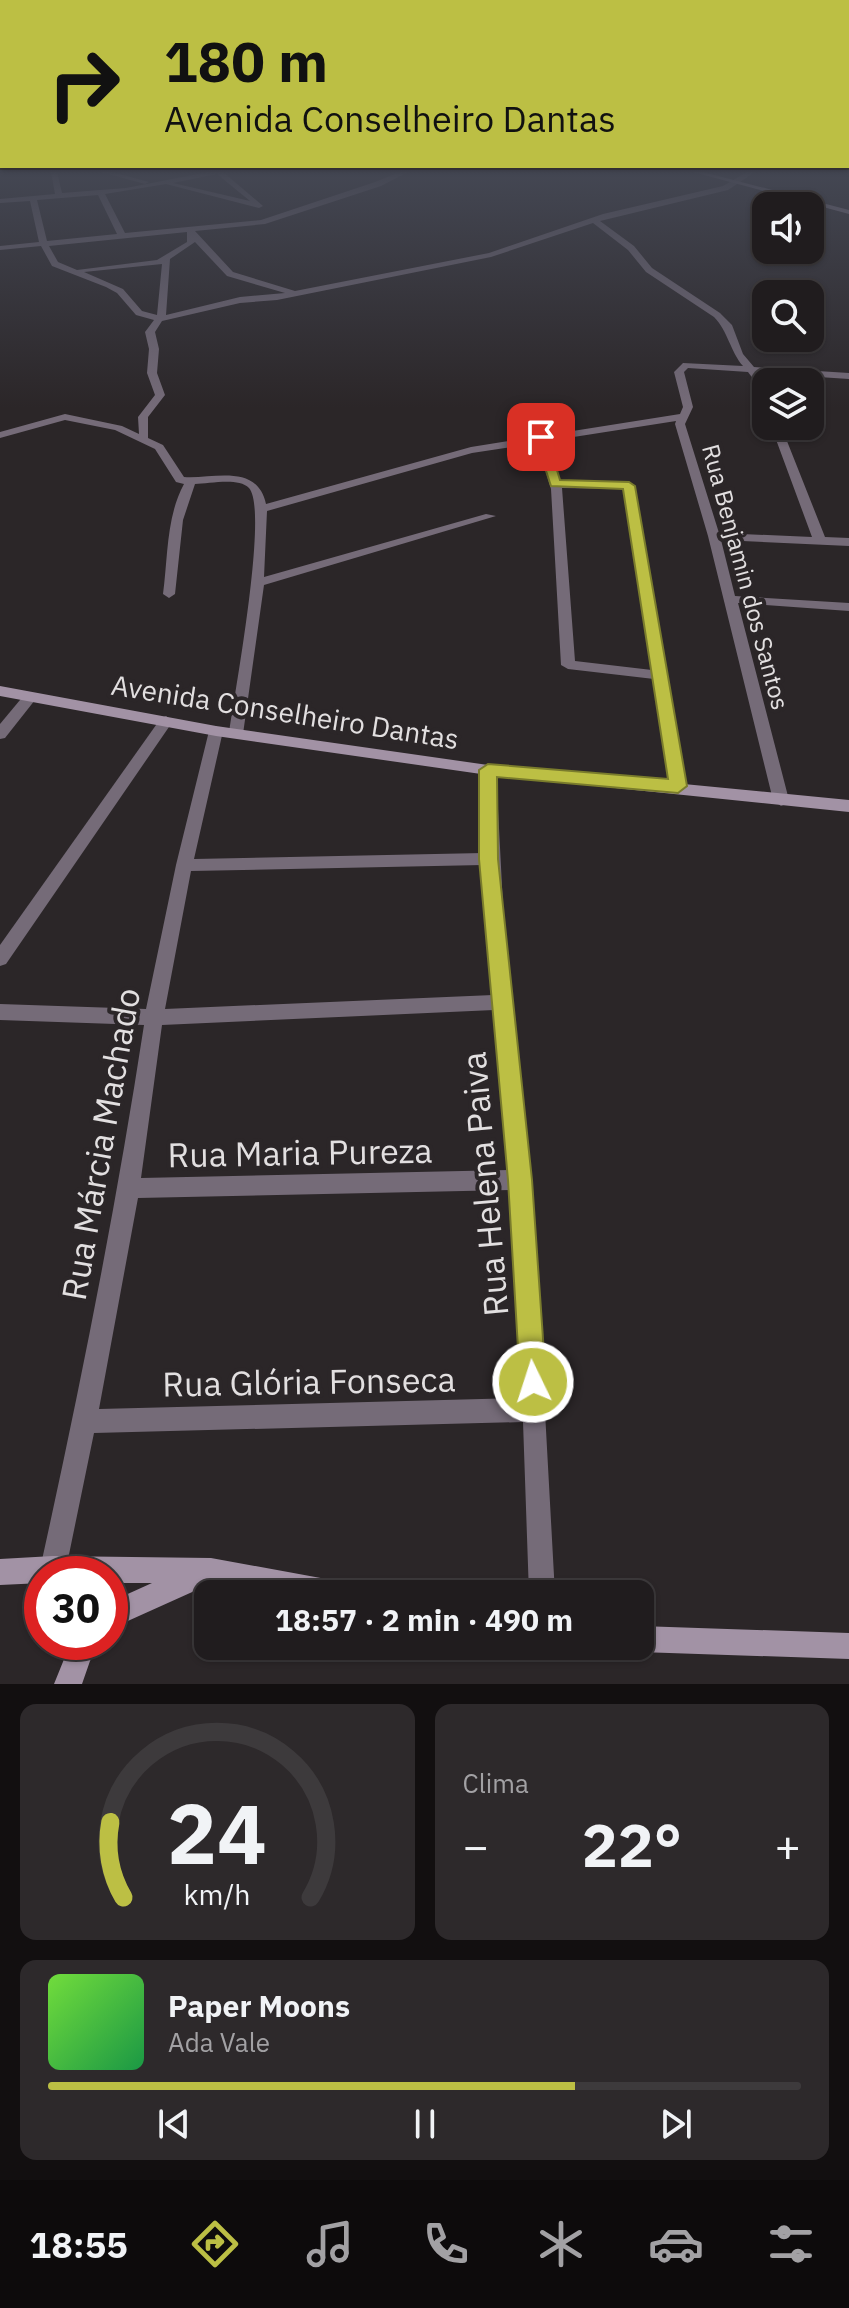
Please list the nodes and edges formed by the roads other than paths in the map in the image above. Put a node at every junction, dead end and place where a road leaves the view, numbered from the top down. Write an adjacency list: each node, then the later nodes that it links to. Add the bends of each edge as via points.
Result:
1 (47, 251): 7 (street, via 52,262)
2 (181, 251): 6 (street)
3 (209, 251): 8 (street, via 230,274)
4 (505, 251): 8 (street)
5 (630, 251): 10 (street, via 649,270 717,315)
6 (166, 260): 7 (street); 9 (street)
7 (72, 271): 9 (street, via 120,291 144,317)
8 (298, 293): 9 (street)
9 (160, 319): 15 (street, via 150,332 152,373 160,395 143,417)
10 (750, 367): 11 (street); 12 (street); 13 (street, Rua Benjamin dos Santos, via 681,368 688,407)
11 (752, 371)
12 (849, 376)
13 (681, 417): 16 (street); 22 (street, Rua Benjamin dos Santos)
14 (0, 435): 15 (street, via 65,417)
15 (144, 437): 18 (street, via 159,447 176,477)
16 (541, 437): 19 (street); 20 (street, via 471,450)
17 (781, 440): 23 (street)
18 (190, 482): 20 (street, via 244,480 256,488); 26 (street, via 178,507)
19 (555, 484): 29 (street, via 629,486); 29 (street, via 568,665)
20 (261, 509): 25 (street, Rua Márcia Machado)
21 (490, 516): 25 (street)
22 (714, 536): 23 (street); 27 (street, Rua Benjamin dos Santos)
23 (820, 541): 24 (street)
24 (849, 542)
25 (258, 583): 33 (street, Rua Márcia Machado)
26 (169, 594)
27 (728, 599): 28 (street); 37 (street, Rua Benjamin dos Santos)
28 (849, 607)
29 (660, 675): 36 (street)
30 (0, 691): 31 (street, Avenida Conselheiro Dantas)
31 (30, 697): 32 (street, Avenida Conselheiro Dantas); 34 (street)
32 (166, 721): 33 (street, Avenida Conselheiro Dantas); 41 (street)
33 (226, 732): 35 (street, Avenida Conselheiro Dantas); 40 (street, Rua Márcia Machado)
34 (0, 734)
35 (488, 770): 36 (street, Avenida Conselheiro Dantas); 39 (street, Rua Helena Paiva)
36 (678, 786): 37 (street, Avenida Conselheiro Dantas)
37 (781, 800): 38 (street, Avenida Conselheiro Dantas)
38 (849, 806)
39 (488, 859): 40 (street); 42 (street, Rua Helena Paiva)
40 (184, 865): 44 (street, Rua Márcia Machado)
41 (0, 959)
42 (501, 1002): 44 (street); 45 (street, Rua Helena Paiva)
43 (0, 1012): 44 (street)
44 (154, 1017): 46 (street, Rua Márcia Machado)
45 (520, 1180): 46 (street, Rua Maria Pureza); 47 (street, Rua Helena Paiva)
46 (129, 1188): 48 (street, Rua Márcia Machado)
47 (535, 1410): 48 (street, Rua Glória Fonseca); 55 (street, Rua Helena Paiva)
48 (85, 1421): 49 (street, Rua Márcia Machado)
49 (56, 1556)
50 (128, 1570): 52 (street)
51 (24, 1571): 53 (street)
52 (211, 1571): 54 (street); 56 (street)
53 (0, 1572)
54 (260, 1580)
55 (541, 1580)
56 (128, 1608)
57 (654, 1639): 58 (street)
58 (849, 1646)
59 (77, 1660): 60 (street)
60 (68, 1684)

